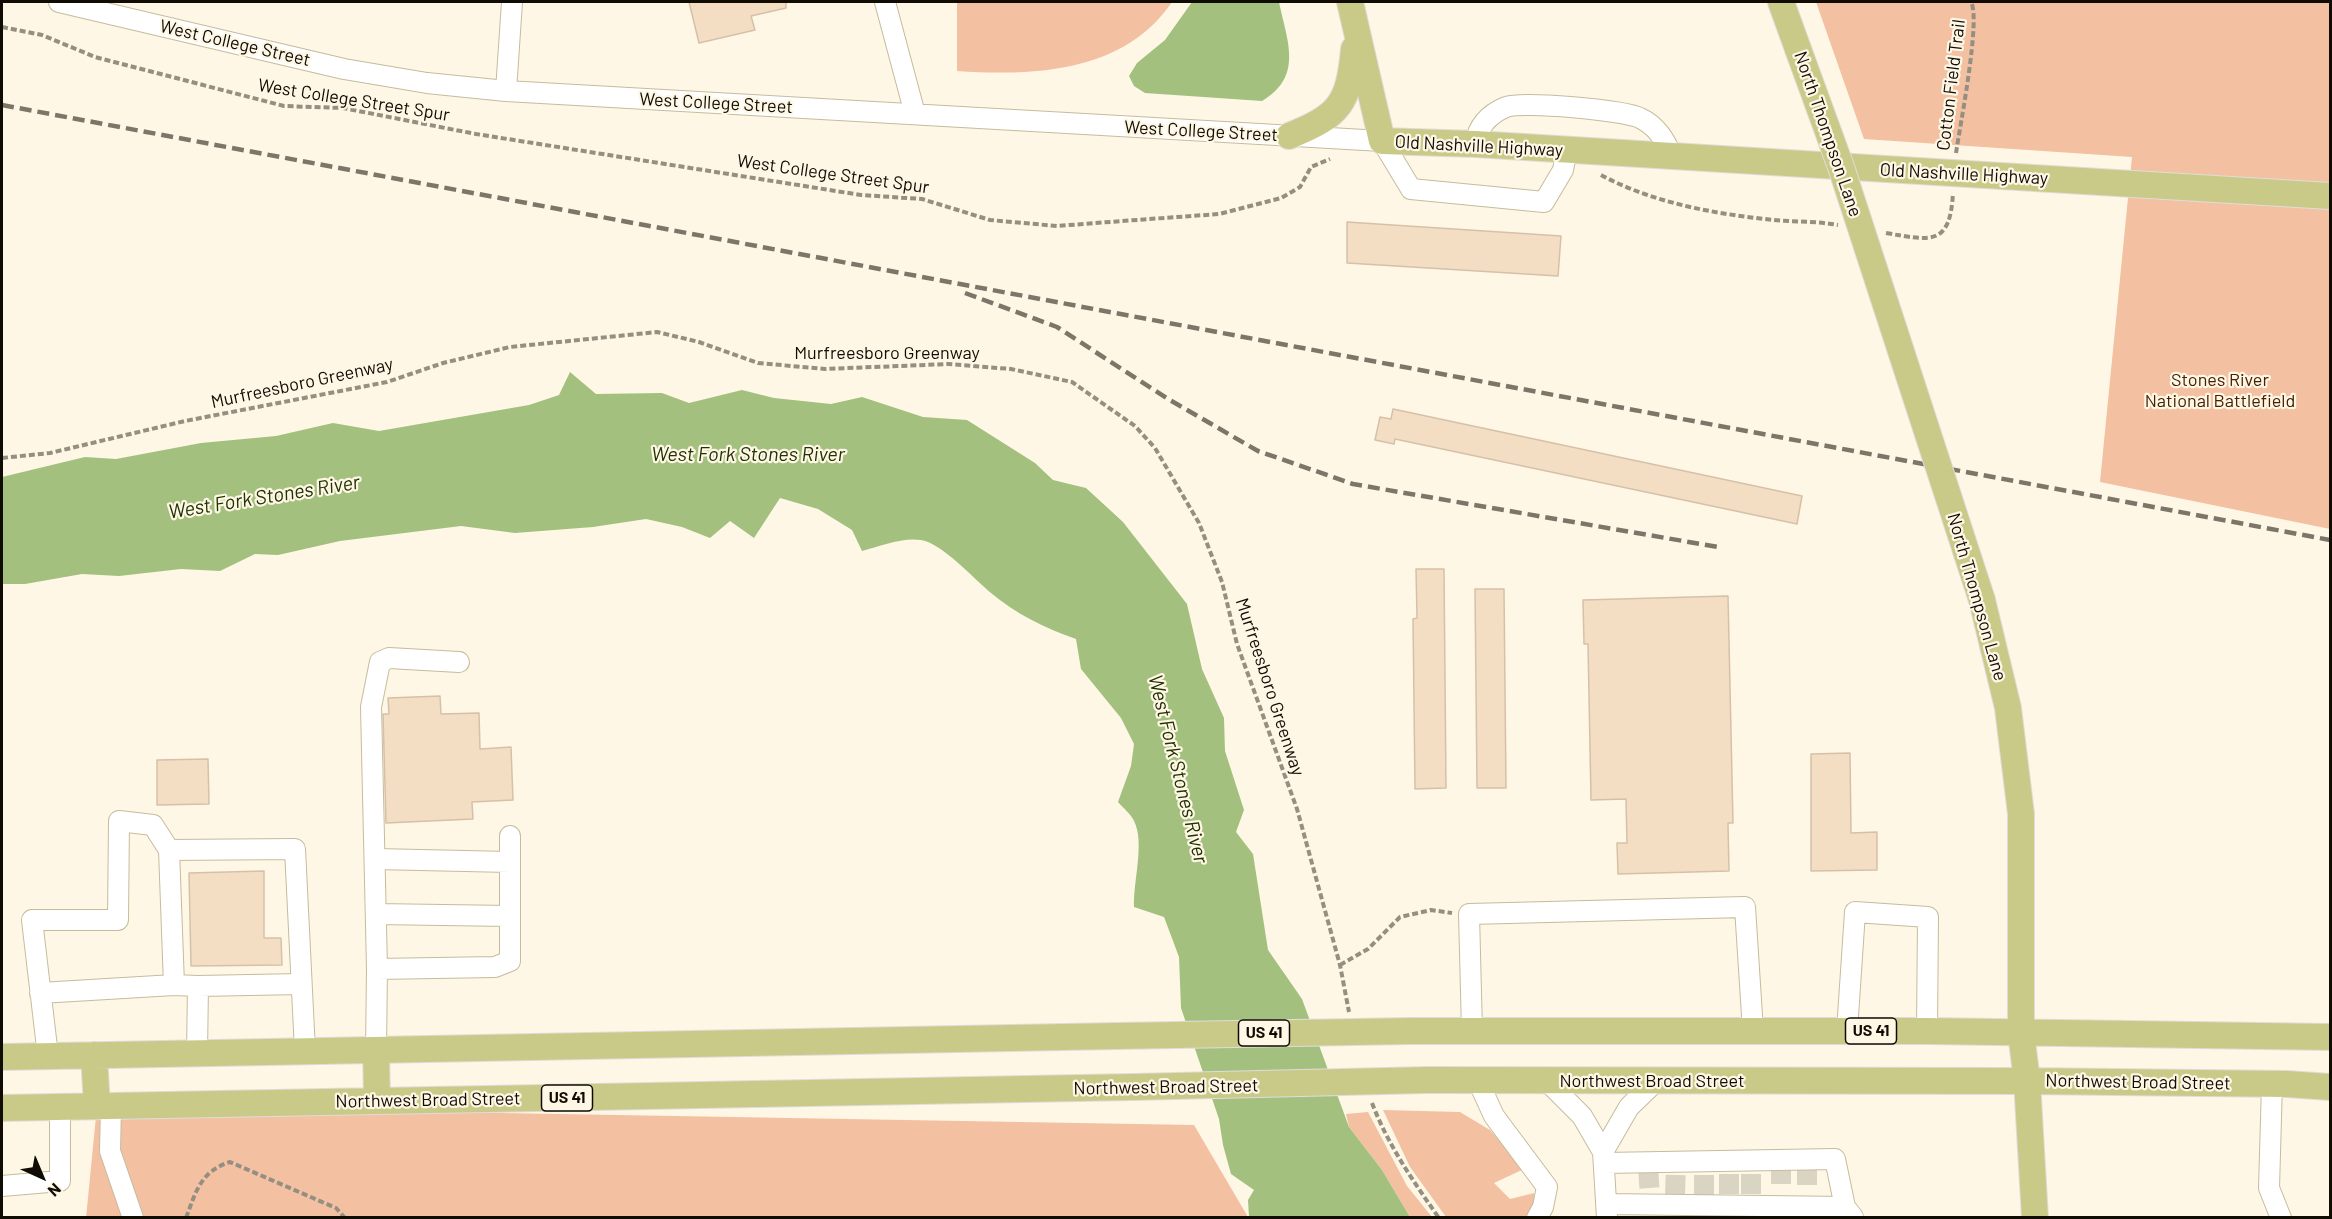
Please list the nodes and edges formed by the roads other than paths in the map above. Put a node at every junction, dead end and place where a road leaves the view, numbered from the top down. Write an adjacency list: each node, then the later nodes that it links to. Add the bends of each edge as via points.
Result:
1 (59, 2): 7 (street, West College Street, via 344,69)
2 (512, 2): 7 (street)
3 (885, 2): 8 (street)
4 (1350, 2): 6 (main road)
5 (1781, 2): 31 (main road, North Thompson Lane, bridge, via 1841,167 1982,600 2008,708 2021,814)
6 (1356, 28): 9 (main road, via 1352,79 1337,109 1323,122); 10 (main road)
7 (506, 91): 8 (street, West College Street)
8 (915, 114): 9 (street, West College Street)
9 (1289, 136): 10 (street, West College Street)
10 (1382, 141): 11 (main road, Old Nashville Highway); 13 (street, via 1411,189 1544,202)
11 (1475, 144): 12 (street, via 1486,118 1508,106 1545,106 1619,112 1641,118 1663,135); 13 (main road, Old Nashville Highway)
12 (1672, 156): 13 (main road, Old Nashville Highway); 14 (main road, Old Nashville Highway)
13 (1565, 160)
14 (2331, 196)
15 (459, 662): 18 (street, via 389,658 380,662 371,707)
16 (510, 836): 19 (street)
17 (168, 850): 23 (street, via 295,849); 24 (street); 26 (street, via 153,825 119,821 118,920 32,920)
18 (375, 858): 19 (street); 20 (street)
19 (510, 862): 21 (street)
20 (376, 914): 21 (street); 22 (street)
21 (510, 916): 22 (street, via 510,961 495,967)
22 (377, 969): 33 (street)
23 (302, 984): 25 (street); 34 (street)
24 (174, 985): 25 (street); 26 (street)
25 (198, 986): 35 (street)
26 (40, 993): 37 (street)
27 (1472, 1031): 28 (main road, US 41); 28 (street, via 1469,914 1745,907); 33 (main road, US 41, bridge)
28 (1753, 1031): 29 (main road, US 41)
29 (1847, 1031): 30 (main road, US 41); 30 (street, via 1855,912 1928,917)
30 (1927, 1031): 31 (main road, US 41)
31 (2021, 1033): 32 (main road, US 41); 42 (main road, North Thompson Lane)
32 (2331, 1037)
33 (376, 1050): 34 (main road, US 41); 45 (main road)
34 (305, 1051): 35 (main road, US 41)
35 (197, 1053): 36 (main road, US 41)
36 (94, 1055): 37 (main road, US 41); 46 (main road)
37 (48, 1056): 38 (main road, US 41)
38 (2, 1057)
39 (1546, 1080): 40 (main road, Northwest Broad Street / US 41); 41 (main road, Northwest Broad Street / US 41); 49 (street, via 1582,1116)
40 (1478, 1081): 45 (main road, Northwest Broad Street / US 41, bridge); 54 (street, via 1494,1116 1547,1187)
41 (1656, 1081): 42 (main road, Northwest Broad Street / US 41); 49 (street, via 1629,1107)
42 (2027, 1081): 43 (main road, Northwest Broad Street / US 41); 55 (main road, North Thompson Lane)
43 (2272, 1084): 44 (main road, Northwest Broad Street / US 41); 56 (street, via 2269,1188)
44 (2331, 1087)
45 (376, 1101): 46 (main road, Northwest Broad Street / US 41)
46 (104, 1106): 47 (main road, Northwest Broad Street / US 41); 53 (street, via 111,1151)
47 (60, 1107): 48 (main road, Northwest Broad Street / US 41); 50 (street, via 60,1181)
48 (2, 1108)
49 (1603, 1158): 51 (street); 52 (street, via 1648,1165 1834,1159)
50 (2, 1186)
51 (1606, 1211): 52 (street, via 1650,1200 1807,1199)
52 (1849, 1212)
53 (133, 1218)
54 (1537, 1218)
55 (2035, 1218)
56 (2281, 1218)

